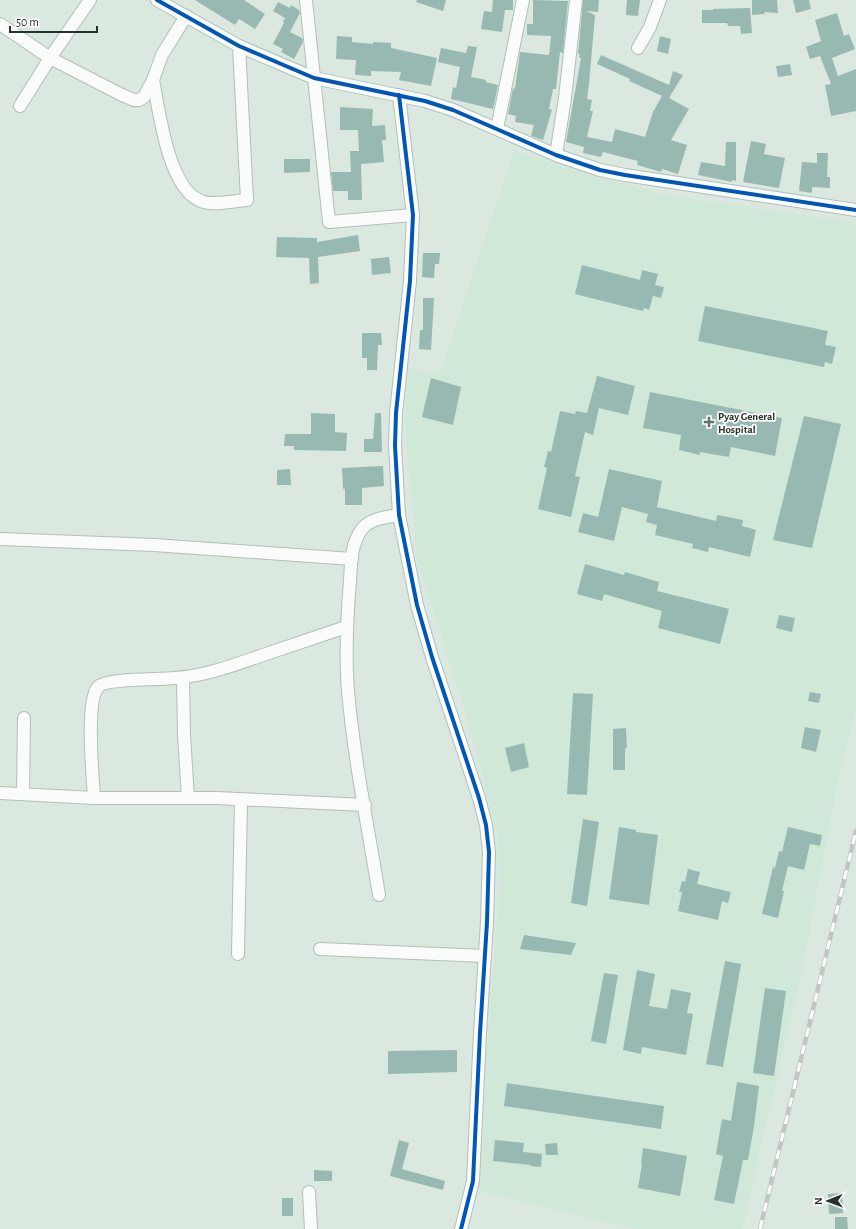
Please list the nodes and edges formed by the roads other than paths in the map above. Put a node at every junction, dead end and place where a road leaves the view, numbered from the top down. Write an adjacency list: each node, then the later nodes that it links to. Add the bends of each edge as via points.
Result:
1 (90, 0): 11 (street)
2 (157, 0): 7 (street)
3 (306, 0): 12 (street)
4 (523, 0): 16 (street)
5 (576, 0): 17 (street)
6 (660, 0): 10 (street, via 650,27)
7 (186, 16): 9 (street); 13 (street, via 162,55)
8 (0, 24): 11 (street)
9 (239, 46): 12 (street); 13 (street, via 246,200 200,201 182,183 169,155)
10 (638, 48)
11 (50, 58): 13 (street, via 134,100 144,97); 15 (street)
12 (314, 78): 14 (street); 19 (street, via 329,222)
13 (153, 80)
14 (399, 95): 16 (street, via 453,110); 19 (street)
15 (20, 106)
16 (497, 129): 17 (street)
17 (556, 155): 18 (street, via 600,170 625,175)
18 (856, 210)
19 (412, 215): 20 (street, via 410,281 396,413)
20 (399, 515): 22 (street, via 379,519 363,528 354,544); 35 (street, via 417,605 486,825 489,882)
21 (0, 540): 22 (street, via 154,545)
22 (352, 559): 23 (street)
23 (346, 627): 24 (street, via 241,663); 31 (street, via 349,696 357,766)
24 (183, 678): 28 (street, via 114,681 98,687 94,693 92,716); 29 (street)
25 (24, 718): 27 (street)
26 (0, 793): 27 (street)
27 (23, 794): 28 (street)
28 (94, 798): 29 (street)
29 (188, 798): 30 (street)
30 (242, 800): 31 (street); 34 (street)
31 (365, 805): 32 (street)
32 (379, 895)
33 (320, 949): 35 (street)
34 (238, 954)
35 (485, 956): 38 (street, via 472,1181)
36 (309, 1192): 37 (street)
37 (311, 1229)
38 (461, 1229)

